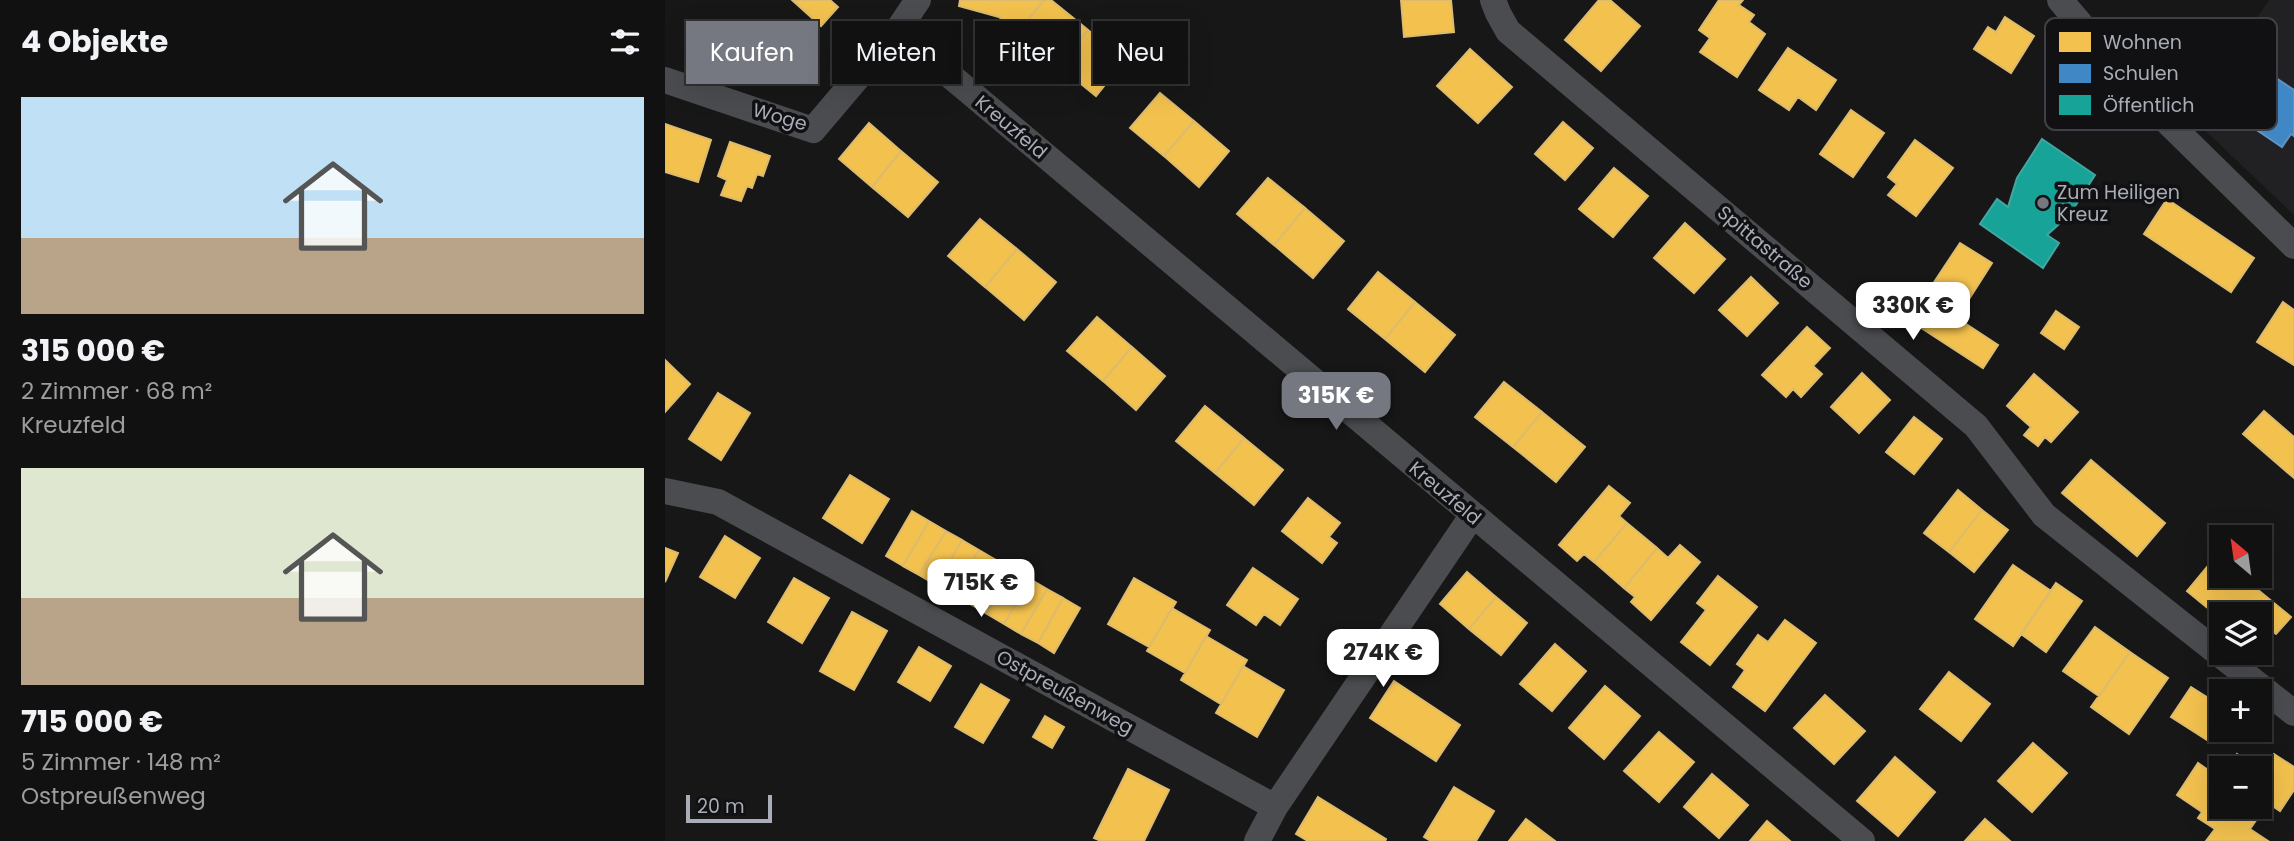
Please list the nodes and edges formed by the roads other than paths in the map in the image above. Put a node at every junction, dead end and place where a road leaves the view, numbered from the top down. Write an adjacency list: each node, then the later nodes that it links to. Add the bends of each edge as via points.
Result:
1 (918, 0): 5 (street)
2 (1493, 0): 13 (street, Spittastraße, via 1508,31 1976,426 2044,515)
3 (2060, 0): 4 (street)
4 (2075, 18)
5 (904, 21)
6 (665, 80): 7 (street, Woge, via 813,130)
7 (852, 84)
8 (960, 84): 12 (street, Kreuzfeld)
9 (2176, 130): 10 (street)
10 (2294, 246)
11 (665, 491): 14 (street, Ostpreußenweg, via 718,502)
12 (1472, 516): 14 (street); 15 (street, Kreuzfeld)
13 (2294, 713)
14 (1275, 807): 16 (street)
15 (1851, 838)
16 (1257, 841)

